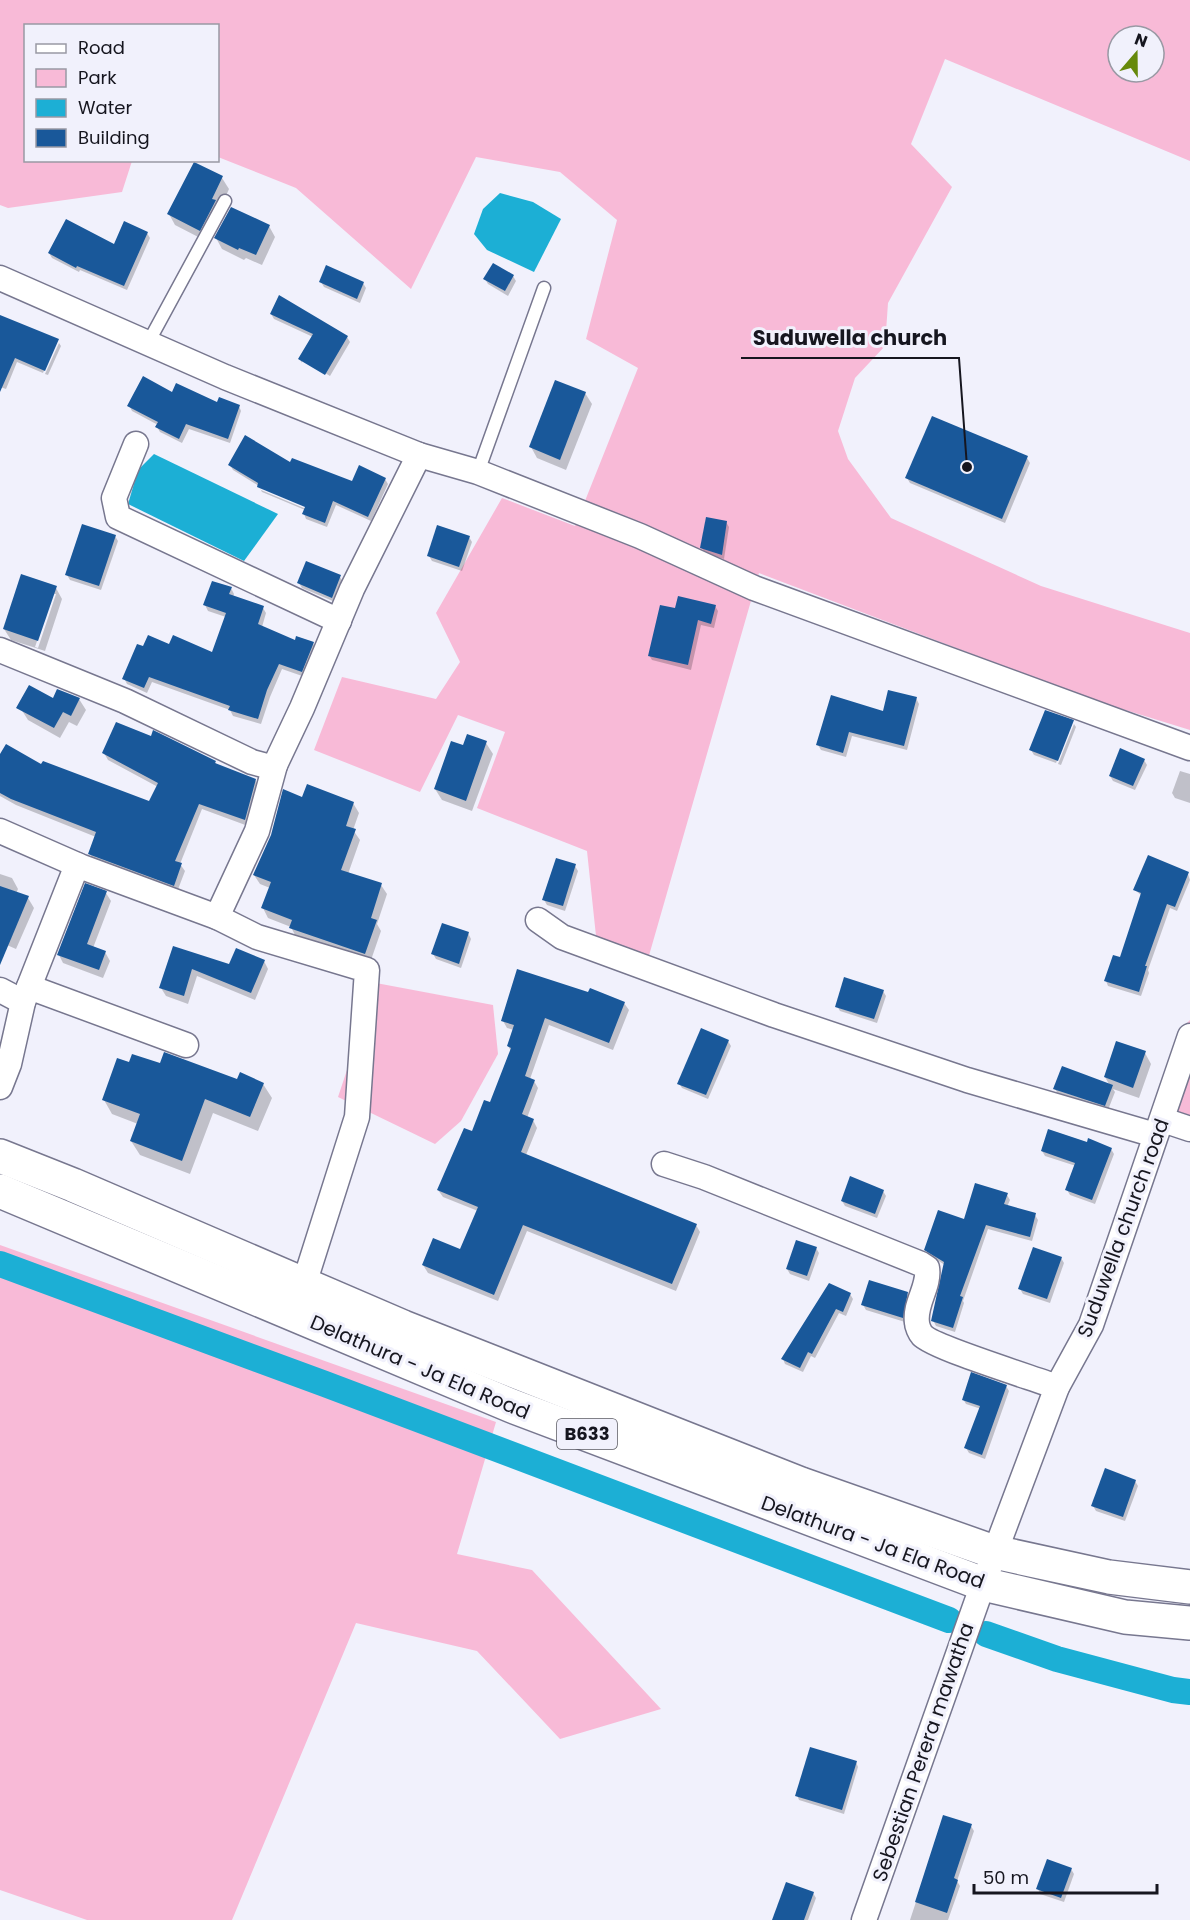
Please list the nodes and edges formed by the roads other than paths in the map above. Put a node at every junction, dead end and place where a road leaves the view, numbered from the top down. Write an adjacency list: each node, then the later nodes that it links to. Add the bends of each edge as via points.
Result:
1 (225, 201): 4 (lane)
2 (0, 278): 4 (street)
3 (544, 288): 7 (lane)
4 (148, 343): 6 (street)
5 (136, 444): 8 (street, via 114,498 118,517)
6 (419, 455): 7 (street); 8 (street)
7 (478, 472): 10 (street, via 640,536 754,588)
8 (339, 621): 11 (street)
9 (0, 650): 11 (street, via 125,701 252,762)
10 (1190, 748)
11 (275, 765): 14 (street, via 257,831)
12 (0, 831): 13 (street)
13 (77, 865): 14 (street); 17 (street)
14 (217, 917): 26 (street, via 257,938 367,970 357,1118)
15 (538, 920): 21 (street, via 562,937 967,1080)
16 (0, 990): 17 (street)
17 (26, 995): 19 (street); 20 (street)
18 (1190, 1036): 21 (street, Suduwella church road)
19 (186, 1045)
20 (0, 1087)
21 (1159, 1128): 22 (street); 27 (street, Suduwella church road, via 1091,1325)
22 (1190, 1129)
23 (0, 1156): 26 (main road, Delathura - Ja Ela Road / B633)
24 (664, 1164): 27 (street, via 921,1264 928,1276 918,1302 916,1323 923,1336)
25 (0, 1191): 29 (main road, Delathura - Ja Ela Road / B633, via 512,1406)
26 (304, 1284): 28 (main road, Delathura - Ja Ela Road / B633, via 801,1484)
27 (1057, 1387): 28 (street, Suduwella church road)
28 (994, 1552): 29 (street, Suduwella church road); 30 (main road, Delathura - Ja Ela Road / B633, via 1109,1577)
29 (983, 1584): 31 (main road, Delathura - Ja Ela Road / B633, via 1125,1617); 32 (street, Sebestian Perera mawatha)
30 (1190, 1587)
31 (1190, 1623)
32 (864, 1920)

